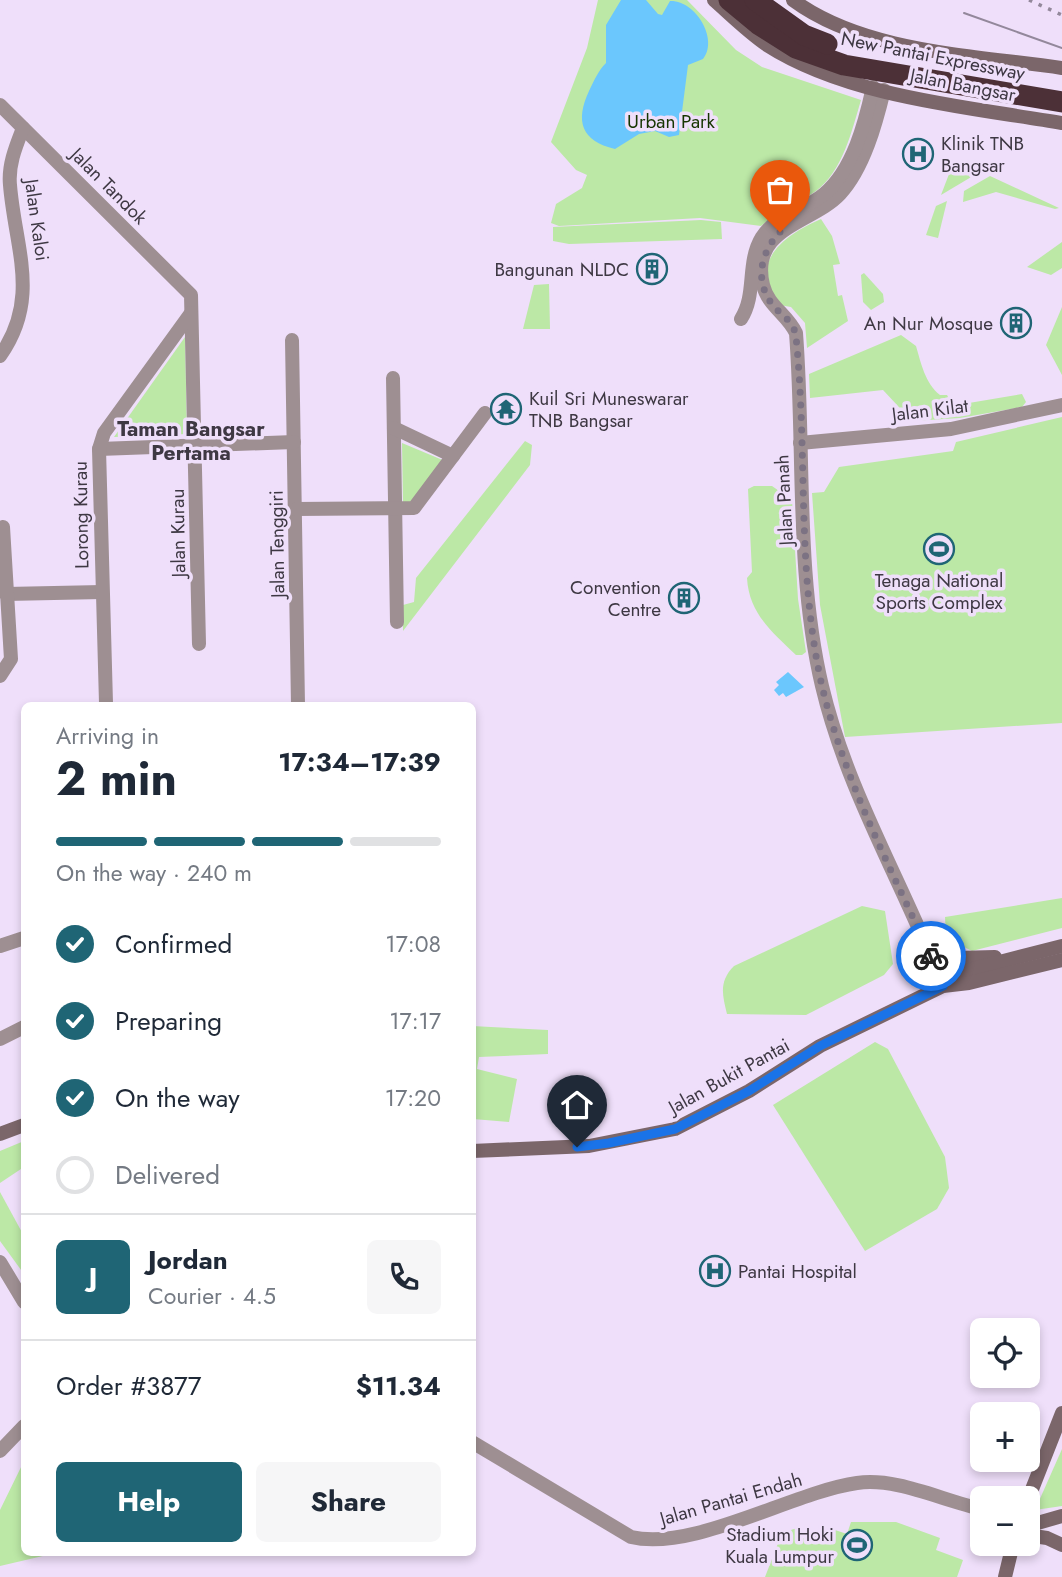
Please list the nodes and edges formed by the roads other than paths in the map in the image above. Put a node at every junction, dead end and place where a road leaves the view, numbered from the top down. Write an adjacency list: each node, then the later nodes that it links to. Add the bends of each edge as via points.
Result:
1 (714, 0): 7 (street, Jalan Bangsar, via 774,49)
2 (729, 0): 8 (highway, New Pantai Expressway, via 796,48 844,65)
3 (755, 0): 6 (highway, New Pantai Expressway, via 804,35 850,53)
4 (793, 0): 5 (street, Jalan Bangsar, via 845,30 878,41)
5 (1062, 68)
6 (1062, 88)
7 (878, 89): 10 (street, Jalan Bangsar); 12 (street, Jalan Panah, via 864,150 848,184 827,204)
8 (1062, 102)
9 (0, 105): 11 (street, Jalan Tandok)
10 (1062, 123)
11 (23, 128): 13 (street, Jalan Tandok); 17 (street, Jalan Kaloi, via 12,159 10,185 24,273 20,315)
12 (788, 220): 15 (street, Jalan Panah, via 770,227 754,258 751,302); 23 (street, Jalan Panah, via 768,247 761,276 767,295 796,332)
13 (191, 295): 14 (street, Jalan Kurau)
14 (191, 313): 24 (street, Jalan Kurau); 25 (street, Lorong Kurau, via 104,433)
15 (741, 319)
16 (292, 340): 22 (street, Jalan Tenggiri)
17 (0, 356)
18 (393, 378): 21 (street)
19 (1062, 405): 23 (street, Jalan Kilat, via 951,429)
20 (485, 413): 26 (street)
21 (394, 428): 26 (street); 27 (street)
22 (294, 442): 24 (street); 28 (street, Jalan Tenggiri)
23 (800, 443): 37 (street, Jalan Panah, via 810,609 822,687 868,819)
24 (195, 446): 25 (street); 33 (street, Jalan Kurau)
25 (99, 449): 30 (street, Lorong Kurau)
26 (453, 456): 27 (street, via 414,508)
27 (395, 508): 28 (street); 32 (street)
28 (296, 509): 36 (street, Jalan Tenggiri)
29 (3, 527): 31 (street)
30 (102, 592): 31 (street); 35 (street, Lorong Kurau)
31 (6, 594): 34 (street, via 10,659)
32 (397, 622)
33 (199, 644)
34 (0, 676)
35 (106, 702)
36 (298, 702)
37 (922, 936): 41 (street, via 956,958); 43 (street, Jalan Panah)
38 (21, 939): 39 (street)
39 (0, 946)
40 (1062, 946): 41 (street, Jalan Bukit Pantai)
41 (1031, 954): 43 (street, Jalan Bukit Pantai, via 961,972)
42 (1062, 960): 43 (street, Jalan Bukit Pantai)
43 (945, 985): 48 (street, Jalan Bukit Pantai, via 820,1046 749,1091 675,1129 589,1146)
44 (21, 1028): 45 (street)
45 (0, 1039)
46 (21, 1126): 47 (street)
47 (0, 1135)
48 (476, 1151)
49 (0, 1262): 50 (street)
50 (21, 1297)
51 (1062, 1413): 55 (street)
52 (21, 1429): 54 (street)
53 (476, 1445): 56 (street, Jalan Pantai Endah, via 631,1537 647,1541 712,1527 858,1483 891,1485)
54 (0, 1451)
55 (1033, 1486)
56 (970, 1506)
57 (1062, 1516): 58 (street)
58 (1040, 1522)
59 (1040, 1537): 60 (street)
60 (1062, 1545)
61 (1007, 1556): 63 (street)
62 (1009, 1556): 63 (street)
63 (1008, 1559): 64 (street)
64 (1005, 1577)

